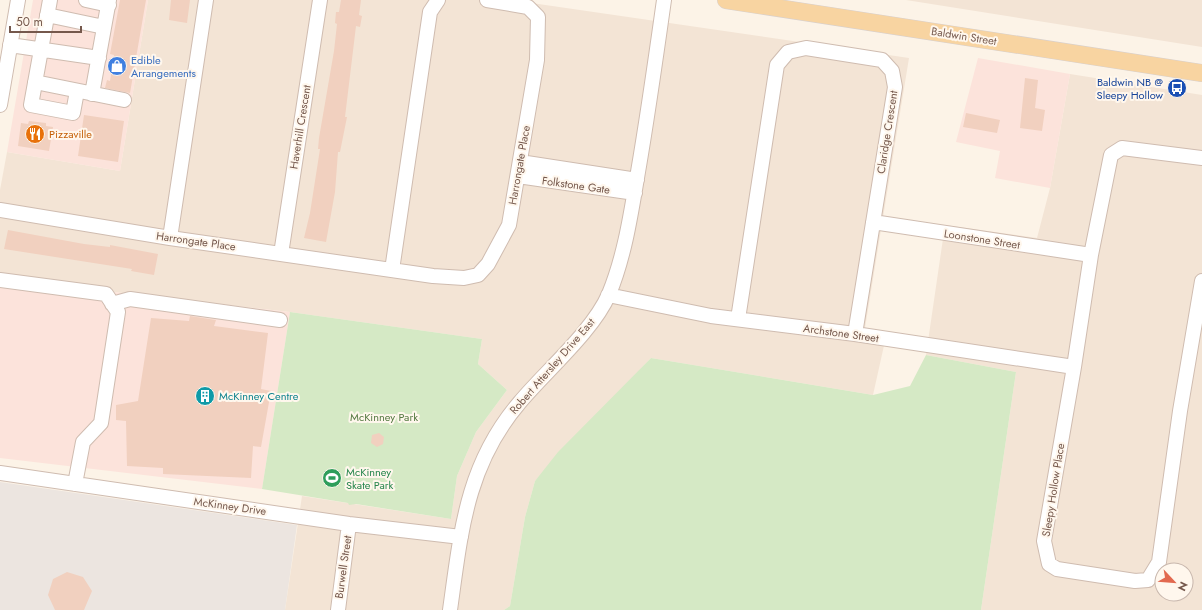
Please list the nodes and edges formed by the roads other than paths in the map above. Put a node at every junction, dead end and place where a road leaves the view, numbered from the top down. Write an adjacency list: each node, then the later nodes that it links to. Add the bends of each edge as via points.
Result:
1 (18, 0): 13 (street)
2 (50, 0): 11 (street)
3 (86, 0): 10 (street)
4 (206, 0): 28 (street)
5 (320, 0): 29 (street, Haverhill Crescent)
6 (438, 0): 31 (street, via 430,12)
7 (487, 0): 23 (street, Harrongate Place, via 528,7 538,17 537,60)
8 (664, 0): 25 (street, Robert Attersley Drive East)
9 (726, 0): 16 (main road, Baldwin Street)
10 (109, 2): 12 (street)
11 (47, 15): 12 (street); 14 (street)
12 (104, 27): 15 (street)
13 (10, 45): 14 (street); 21 (street)
14 (41, 50): 15 (street); 17 (street)
15 (98, 58): 19 (street)
16 (1202, 73)
17 (35, 82): 18 (street); 18 (street, via 31,105 73,113)
18 (77, 91): 19 (street)
19 (92, 94): 20 (street)
20 (124, 100)
21 (0, 105)
22 (1202, 158): 30 (street, Sleepy Hollow Place, via 1122,148 1111,155)
23 (520, 162): 24 (street, Harrongate Place); 25 (street, Folkstone Gate)
24 (518, 176): 25 (street, Folkstone Gate); 31 (street, Harrongate Place, via 509,225 488,264 478,275 464,278)
25 (636, 186): 34 (street, Robert Attersley Drive East, via 628,234)
26 (0, 210): 28 (street, Harrongate Place)
27 (873, 222): 30 (street, Loonstone Street); 37 (street, Claridge Crescent, via 895,87 892,71 882,60 806,48 788,52 777,65); 39 (street, Claridge Crescent)
28 (170, 238): 29 (street, Harrongate Place)
29 (280, 254): 31 (street, Harrongate Place)
30 (1091, 255): 40 (street, Sleepy Hollow Place)
31 (392, 270)
32 (0, 280): 36 (street, via 106,294)
33 (1202, 281): 35 (street, Sleepy Hollow Place)
34 (608, 295): 37 (street, Archstone Street); 44 (street, Robert Attersley Drive East, via 591,324 519,403 494,435 478,469 467,502)
35 (1201, 299): 40 (street, Sleepy Hollow Place, via 1180,411 1159,562 1148,580 1135,582 1057,569 1049,564 1044,541)
36 (112, 304): 38 (street, via 130,298); 42 (street, via 118,312 101,424 83,442)
37 (738, 319): 39 (street, Archstone Street)
38 (280, 320)
39 (855, 334): 40 (street, Archstone Street)
40 (1074, 367)
41 (0, 473): 42 (street, McKinney Drive)
42 (75, 484): 43 (street, McKinney Drive)
43 (349, 524): 44 (street, McKinney Drive); 45 (street, Burwell Street)
44 (461, 537): 46 (street, Robert Attersley Drive East)
45 (338, 610)
46 (450, 610)

